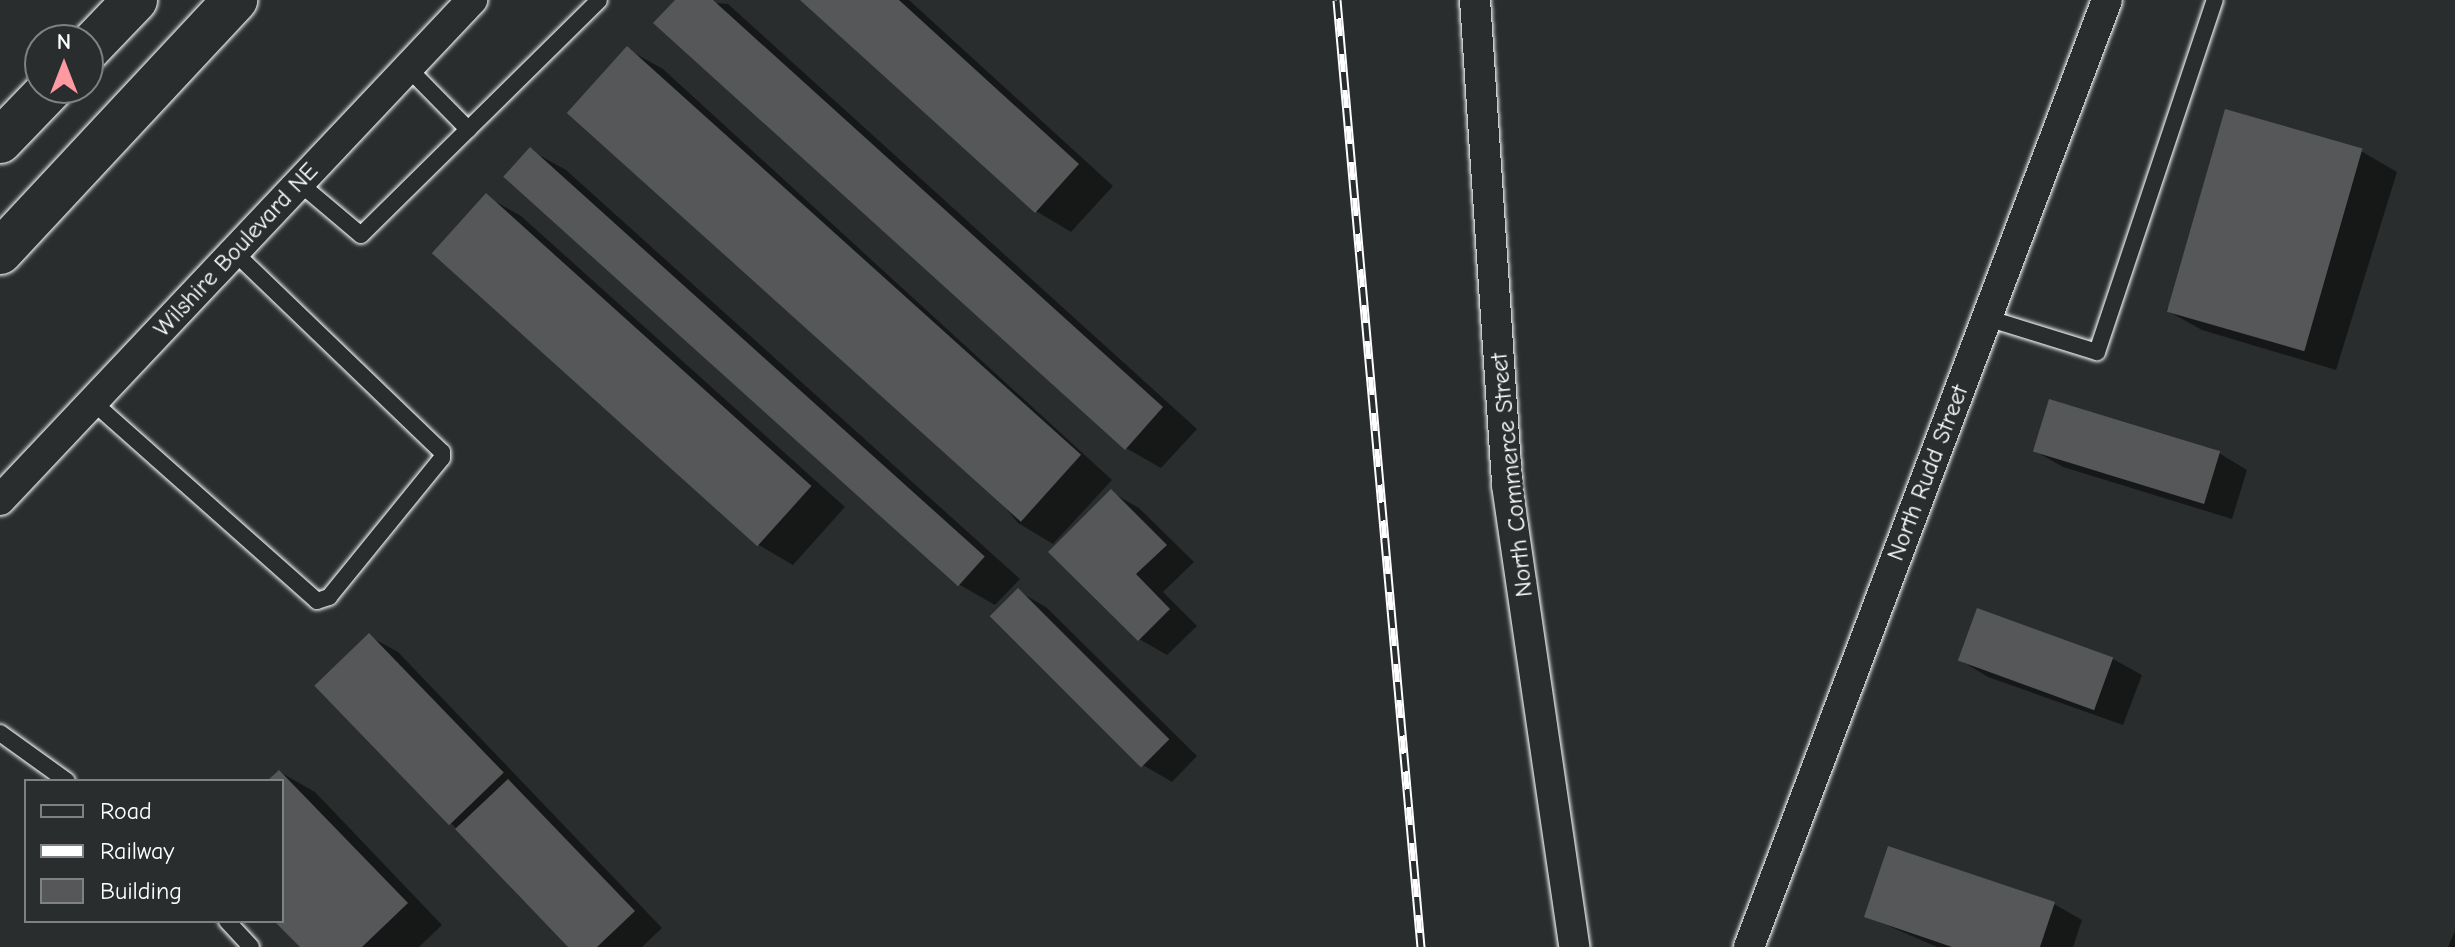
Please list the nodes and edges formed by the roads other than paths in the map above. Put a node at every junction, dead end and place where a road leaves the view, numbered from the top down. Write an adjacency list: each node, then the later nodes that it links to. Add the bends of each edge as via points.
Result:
1 (135, 0): 8 (main road)
2 (235, 0): 15 (main road)
3 (472, 0): 9 (street, Wilshire Boulevard NE)
4 (1475, 0): 23 (street, North Commerce Street, via 1507,485)
5 (2107, 0): 16 (street, North Rudd Street)
6 (2215, 0): 16 (lane, via 2097,352)
7 (588, 3): 11 (lane)
8 (104, 32)
9 (408, 68): 11 (lane); 13 (street, Wilshire Boulevard NE)
10 (36, 104): 12 (main road)
11 (468, 129): 13 (lane, via 361,235)
12 (0, 141)
13 (298, 182): 14 (street, Wilshire Boulevard NE)
14 (233, 251): 17 (street, Wilshire Boulevard NE); 17 (lane, via 442,452 329,597 317,601)
15 (0, 252)
16 (1987, 318): 24 (street, North Rudd Street)
17 (94, 403): 18 (street, Wilshire Boulevard NE)
18 (0, 500)
19 (0, 733): 20 (lane)
20 (64, 779)
21 (229, 923): 22 (lane)
22 (251, 947)
23 (1574, 947)
24 (1749, 947)

